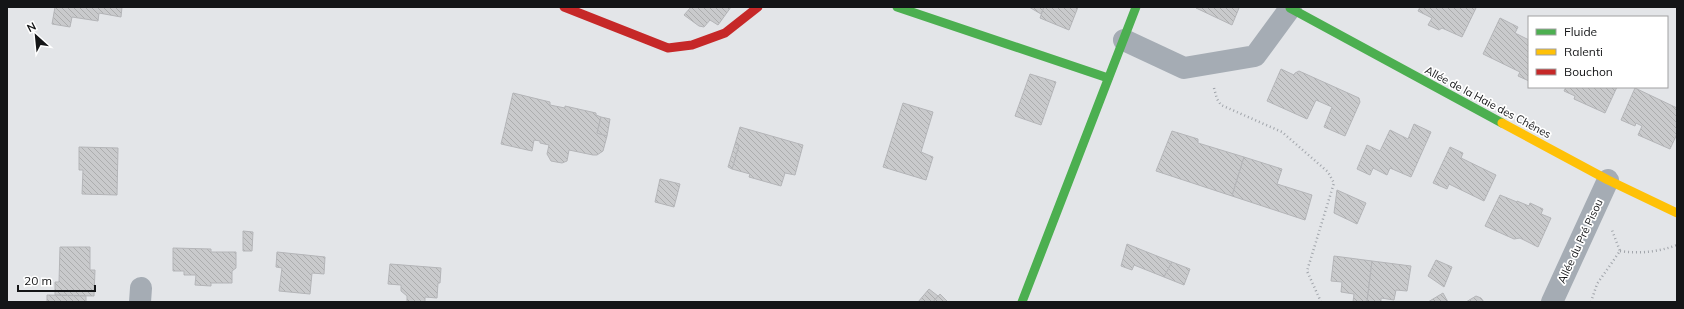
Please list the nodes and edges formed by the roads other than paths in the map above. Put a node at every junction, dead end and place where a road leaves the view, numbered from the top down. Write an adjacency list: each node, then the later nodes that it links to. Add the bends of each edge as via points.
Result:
1 (564, 7): 2 (street, via 668,48 692,45 725,33)
2 (758, 7)
3 (897, 7): 7 (street)
4 (1136, 7): 6 (street)
5 (1290, 8): 6 (street, via 1255,56 1184,68); 8 (street, Allée de la Haie des Chênes)
6 (1124, 40): 7 (street)
7 (1108, 78): 10 (street)
8 (1608, 180): 9 (street, Allée de la Haie des Chênes); 11 (street, Allée du Pré Pisou)
9 (1677, 213)
10 (1022, 302)
11 (1552, 302)

